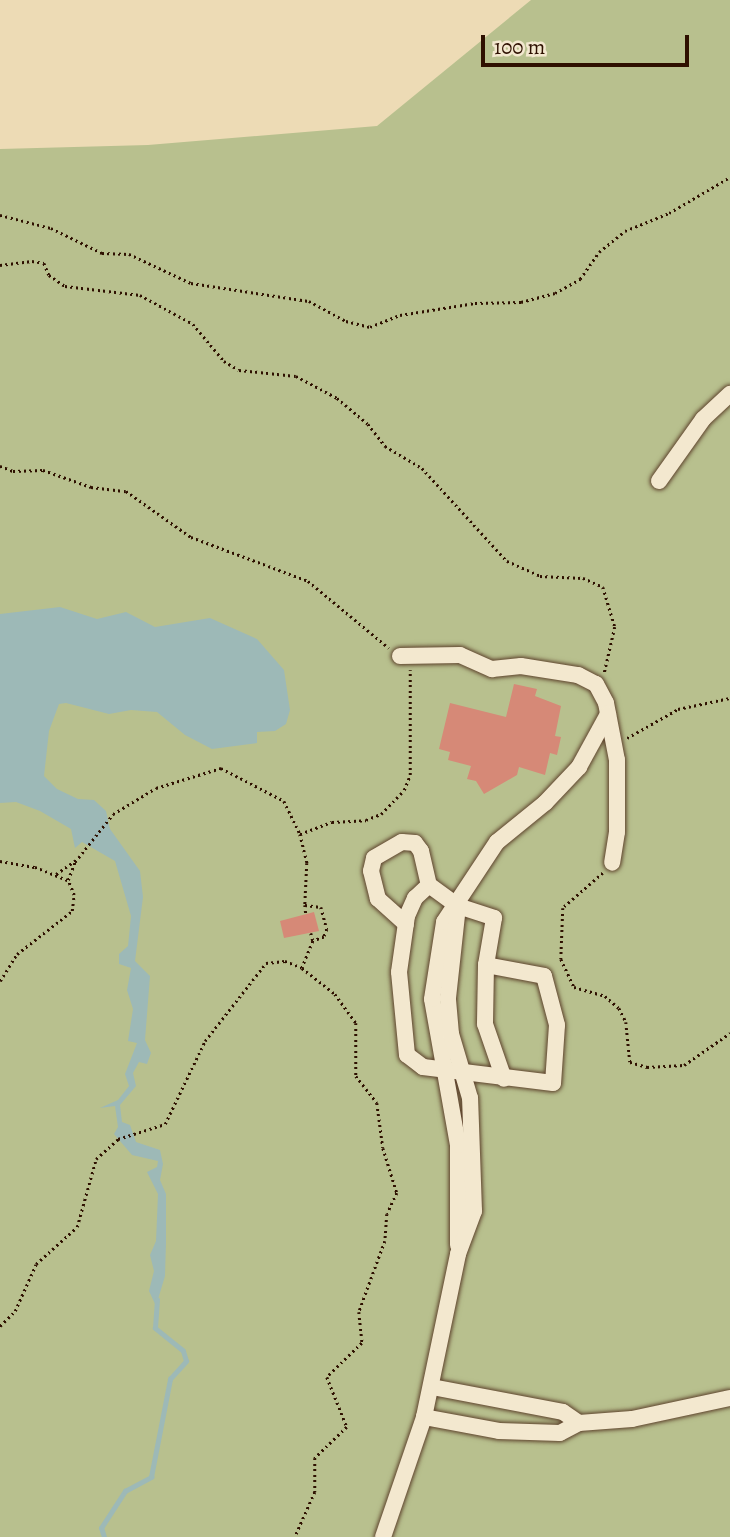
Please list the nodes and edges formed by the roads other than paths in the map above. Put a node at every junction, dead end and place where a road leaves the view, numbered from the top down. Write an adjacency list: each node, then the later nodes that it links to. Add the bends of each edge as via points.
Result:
1 (730, 394): 2 (street, via 688,436)
2 (659, 481)
3 (400, 656): 4 (street, via 460,655 492,669 513,665 578,675 599,688)
4 (608, 713): 5 (street, via 618,794); 7 (street, via 593,745 564,784 497,842)
5 (612, 863)
6 (429, 885): 7 (street); 8 (street, via 415,898); 8 (street, via 415,843 402,842 374,858 371,871 378,899)
7 (458, 906): 9 (street, via 494,918); 10 (street, via 444,922 432,999); 11 (street, via 448,998 451,1034)
8 (406, 924): 10 (street, via 399,972 407,1055 413,1063)
9 (486, 965): 12 (street, via 485,1024); 12 (street, via 544,976 557,1025 553,1083)
10 (446, 1071): 11 (street); 13 (street, via 458,1145)
11 (465, 1074): 12 (street); 13 (street, via 474,1143 474,1211)
12 (504, 1079)
13 (458, 1254): 14 (street)
14 (432, 1387): 16 (street); 17 (street, via 563,1412)
15 (730, 1398): 17 (street, via 632,1419)
16 (424, 1417): 17 (street, via 505,1432 560,1433); 18 (street)
17 (579, 1423)
18 (383, 1537)

